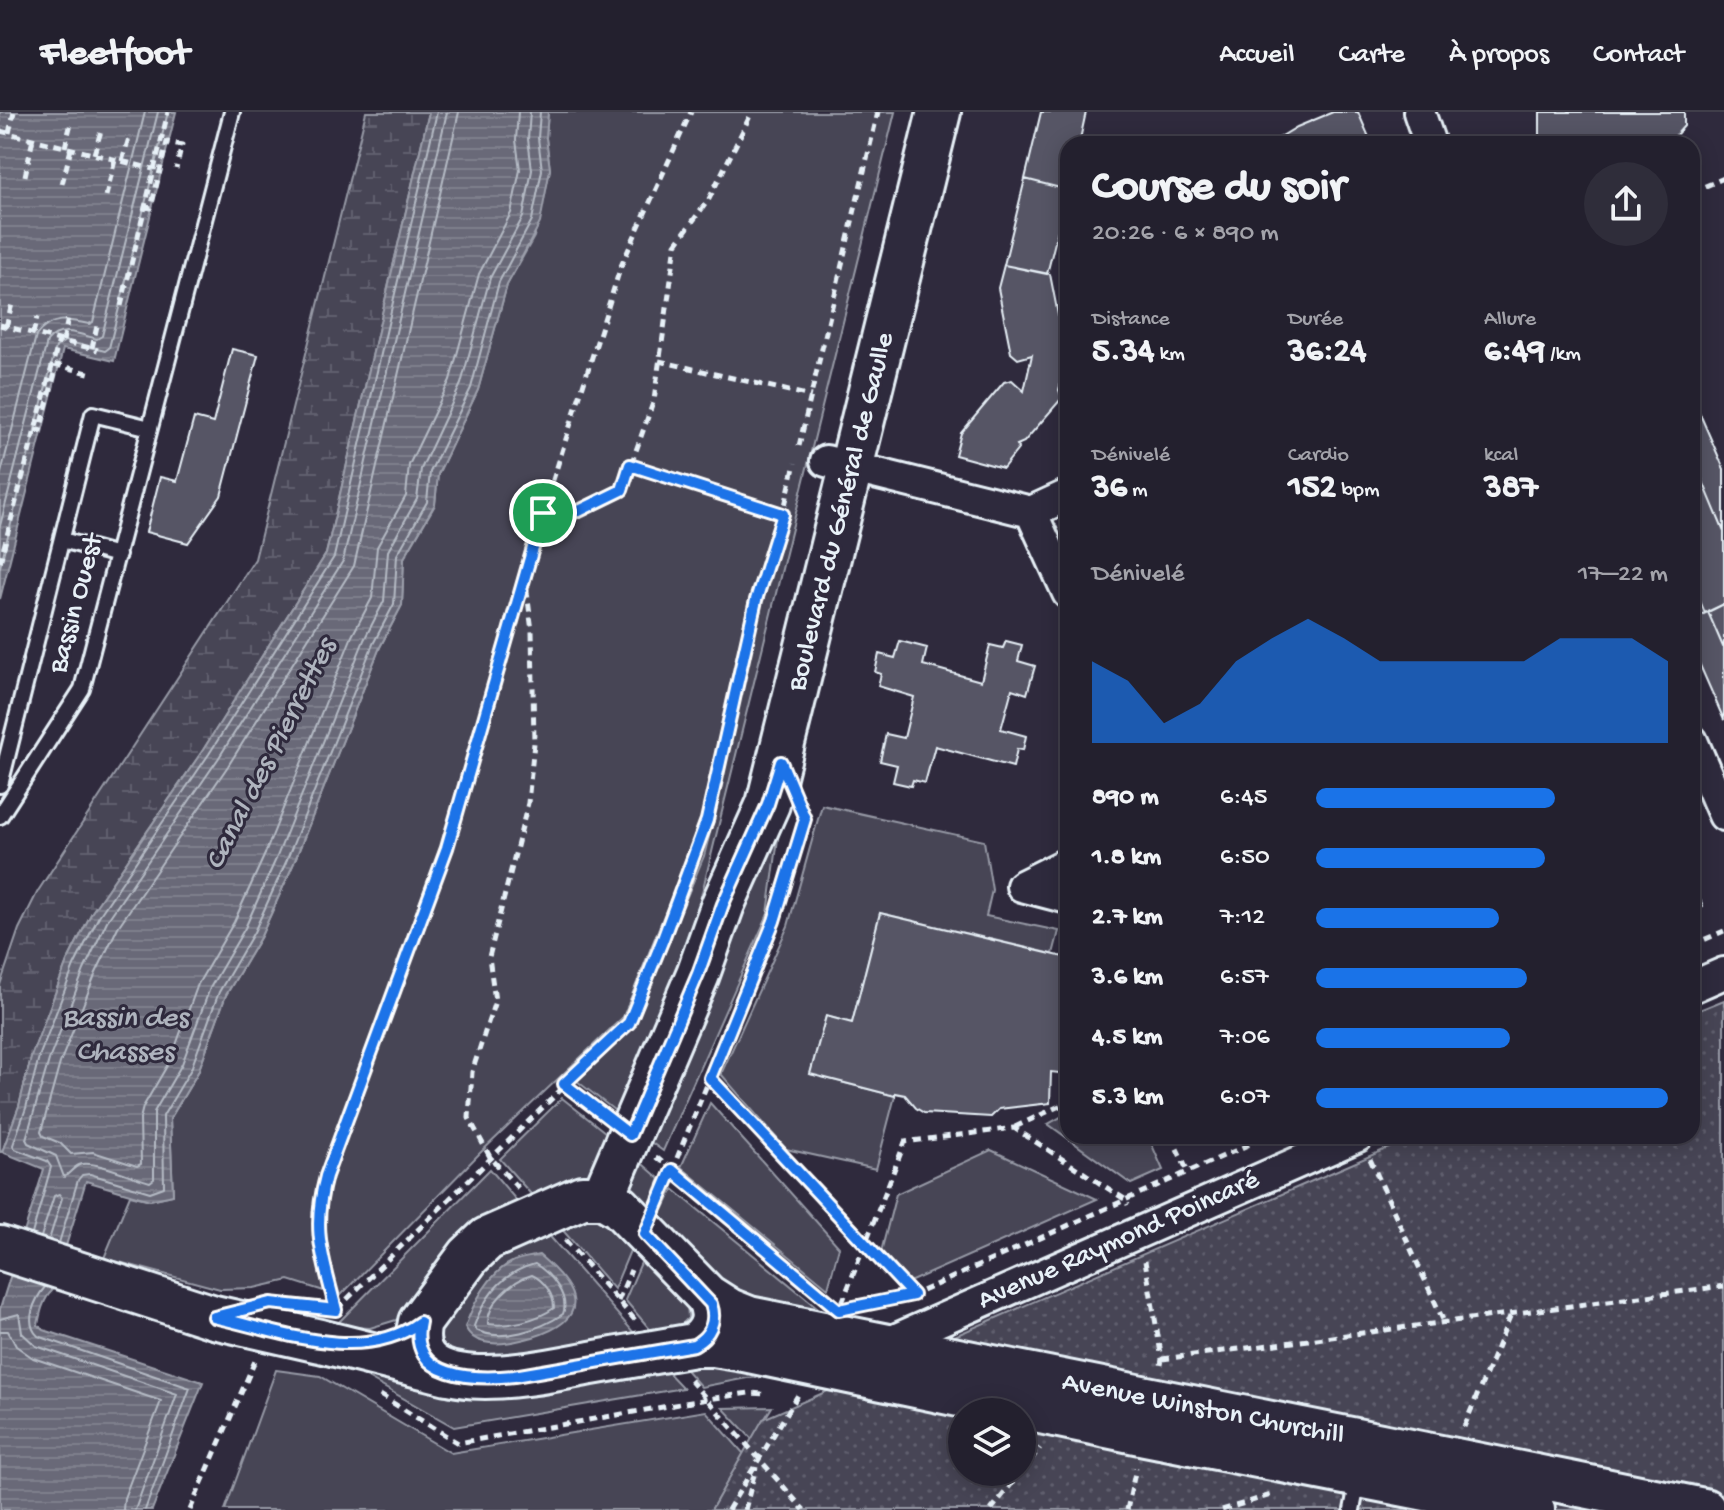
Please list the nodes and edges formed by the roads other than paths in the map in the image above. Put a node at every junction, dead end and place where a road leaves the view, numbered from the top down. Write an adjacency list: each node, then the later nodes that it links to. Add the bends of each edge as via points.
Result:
1 (232, 112): 6 (lane)
2 (911, 112): 7 (street, Boulevard du Général de Gaulle)
3 (939, 112): 7 (street, Boulevard du Général de Gaulle)
4 (1419, 112): 5 (street)
5 (1427, 136)
6 (150, 428): 10 (lane, Bassin Ouest, via 93,414); 11 (lane, Bassin Ouest)
7 (839, 464): 9 (street); 19 (street, Boulevard du Général de Gaulle, via 740,816); 19 (street, Boulevard du Général de Gaulle, via 781,762 764,815)
8 (1060, 499): 9 (street)
9 (1031, 512): 12 (street)
10 (62, 540): 11 (lane); 14 (lane, Bassin Ouest)
11 (118, 555): 16 (lane, Bassin Ouest, via 82,689)
12 (1060, 575)
13 (1700, 776): 15 (street)
14 (0, 785)
15 (1724, 815)
16 (0, 816)
17 (1060, 867): 18 (street, via 1022,886)
18 (1060, 896)
19 (723, 904): 23 (street, Boulevard du Général de Gaulle)
20 (1724, 973): 21 (street)
21 (1700, 984)
22 (1360, 1144): 28 (street, Avenue Raymond Poincaré, via 1140,1232)
23 (603, 1197): 25 (street, Avenue Winston Churchill, via 620,1207); 27 (street, via 582,1197 487,1239)
24 (5, 1250): 26 (street, via 214,1317)
25 (707, 1296): 28 (street, Avenue Winston Churchill, via 749,1318); 29 (street, via 714,1320 707,1334)
26 (326, 1320): 27 (street, via 360,1342 409,1330); 30 (street, Avenue Winston Churchill)
27 (420, 1322): 30 (street, via 422,1352)
28 (881, 1346): 31 (street, Avenue Winston Churchill)
29 (678, 1348): 30 (street, Avenue Winston Churchill, via 514,1376); 31 (street, Avenue Winston Churchill, via 714,1345)
30 (448, 1373)
31 (1149, 1417): 32 (street, Avenue Winston Churchill); 34 (street, Avenue Winston Churchill)
32 (1355, 1493): 33 (street, Avenue Winston Churchill)
33 (1533, 1510)
34 (1704, 1510)

